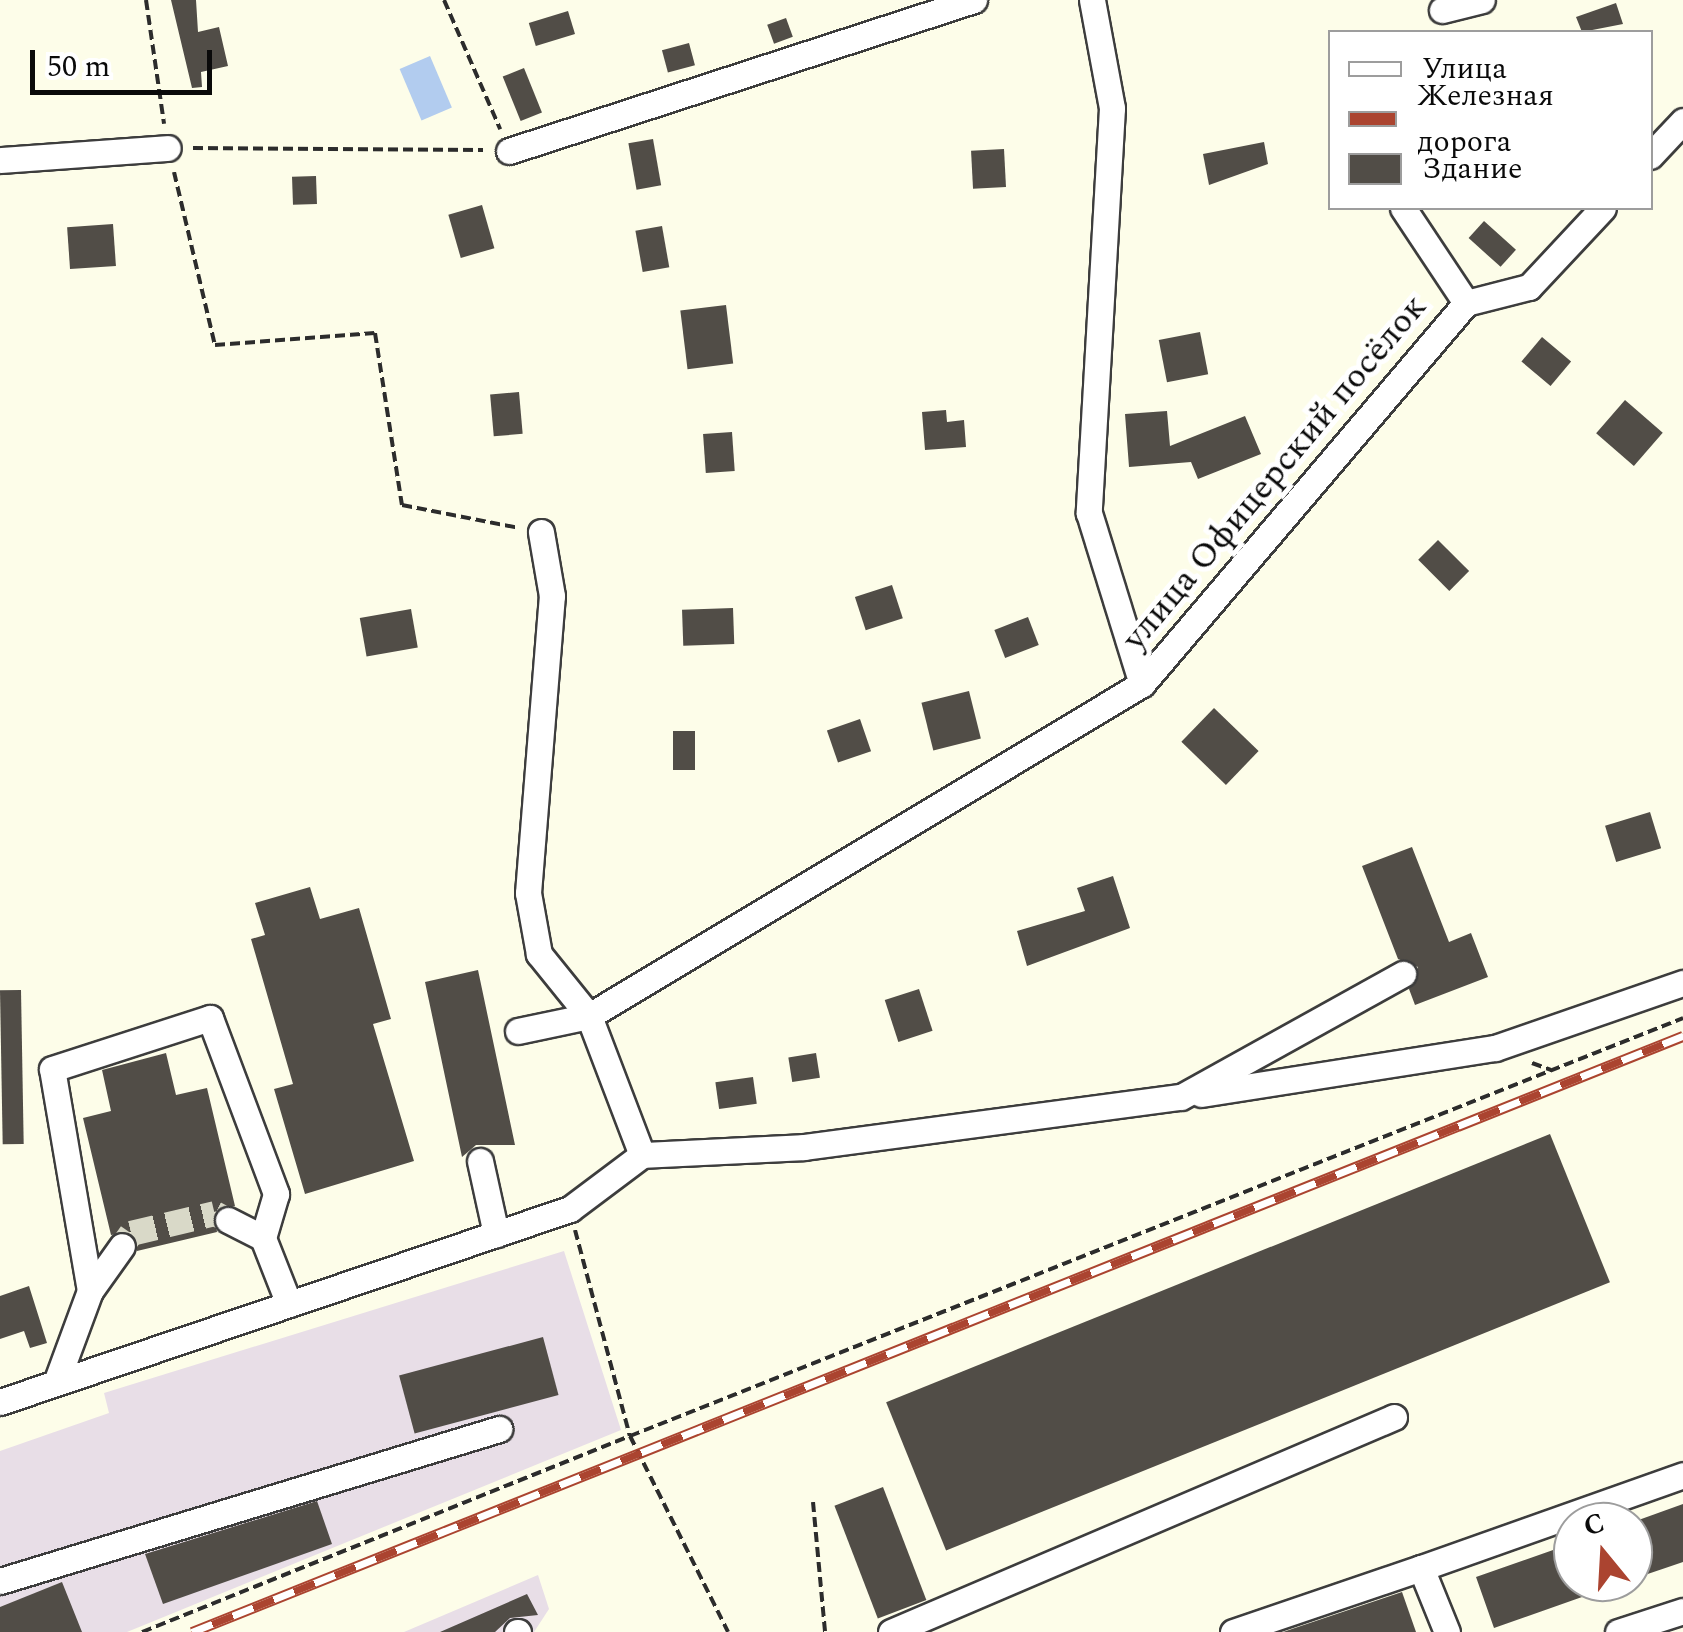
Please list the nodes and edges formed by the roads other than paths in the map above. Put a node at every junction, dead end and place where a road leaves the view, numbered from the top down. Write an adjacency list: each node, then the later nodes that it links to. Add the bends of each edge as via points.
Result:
1 (974, 0): 7 (street)
2 (1092, 0): 14 (street, улица Офицерский посёлок, via 1112,108 1089,512)
3 (1482, 0): 4 (street)
4 (1441, 14)
5 (1683, 120): 8 (street)
6 (168, 148): 9 (street)
7 (510, 150)
8 (1653, 153)
9 (0, 160)
10 (1405, 210): 12 (street)
11 (1601, 210): 12 (street, улица Офицерский посёлок, via 1529,287)
12 (1466, 303): 14 (street, улица Офицерский посёлок)
13 (541, 532): 17 (street, via 552,596 528,892 539,954)
14 (1142, 684): 17 (street, улица Офицерский посёлок)
15 (1403, 974): 19 (street)
16 (1683, 983): 19 (street, via 1495,1048)
17 (589, 1016): 18 (street, улица Офицерский посёлок); 20 (street)
18 (518, 1031)
19 (1181, 1097): 20 (street, via 804,1147)
20 (642, 1155): 23 (street, via 570,1209)
21 (480, 1161): 23 (street)
22 (228, 1220): 24 (street)
23 (496, 1234): 27 (street)
24 (263, 1238): 26 (street, via 276,1194 210,1018 52,1068); 27 (street)
25 (122, 1246): 26 (street)
26 (90, 1291): 28 (street)
27 (290, 1304): 28 (street)
28 (57, 1380): 29 (street)
29 (0, 1402)
30 (1394, 1417): 36 (street)
31 (499, 1429): 34 (street)
32 (1683, 1475): 33 (street)
33 (1421, 1568): 37 (street); 38 (street)
34 (0, 1581)
35 (1683, 1610): 39 (street)
36 (891, 1632)
37 (1233, 1632)
38 (1447, 1632)
39 (1618, 1632)

